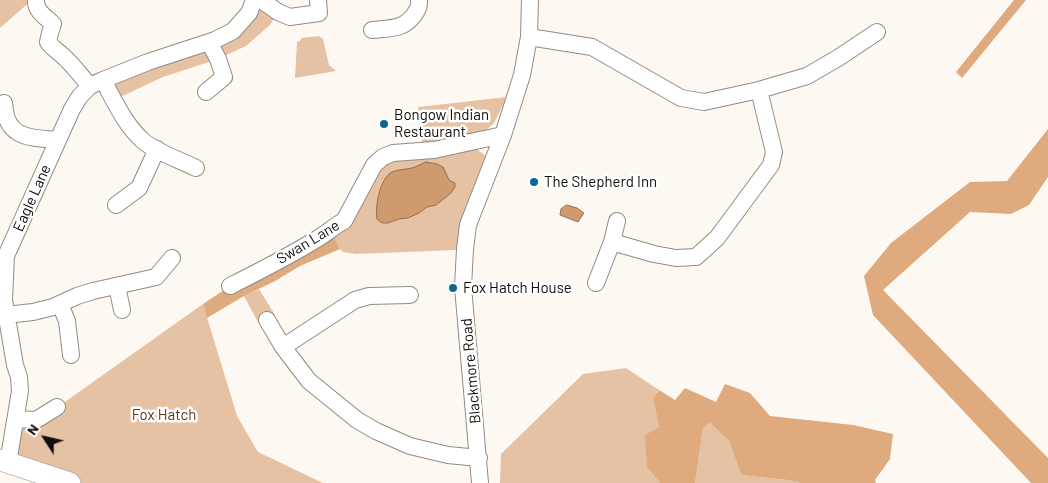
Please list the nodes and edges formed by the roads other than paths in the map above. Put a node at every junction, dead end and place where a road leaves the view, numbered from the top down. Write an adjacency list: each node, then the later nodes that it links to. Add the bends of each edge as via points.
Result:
1 (36, 0): 11 (street, via 38,10 54,24 48,42 52,48)
2 (254, 0): 10 (street, Eagle Lane, via 249,13 233,31)
3 (261, 0): 4 (street, via 290,17 319,13)
4 (318, 0)
5 (419, 0): 7 (street, via 420,6 406,24)
6 (530, 0): 9 (street, Blackmore Road)
7 (372, 30)
8 (877, 32): 12 (street, via 807,76)
9 (529, 37): 12 (street, via 592,47 681,98 704,102); 15 (street, Blackmore Road, via 522,75)
10 (202, 45): 11 (street, Eagle Lane); 13 (street, via 218,59 224,77)
11 (96, 83): 16 (street, Eagle Lane, via 80,96); 17 (street, via 142,140)
12 (759, 90): 21 (street, via 773,159 717,238 696,256 676,258)
13 (206, 92)
14 (4, 103): 16 (street, via 6,118 13,130 24,136)
15 (503, 135): 25 (street, Swan Lane, via 382,157 374,165 344,221 281,260); 35 (street, Blackmore Road, via 468,225 465,249 463,287)
16 (58, 140): 29 (street, Eagle Lane, via 6,256)
17 (157, 149): 18 (street); 19 (street, via 139,188)
18 (196, 168)
19 (116, 205)
20 (617, 221): 21 (street)
21 (612, 242): 23 (street)
22 (172, 258): 24 (street, via 156,278)
23 (596, 284)
24 (117, 286): 27 (street, via 93,290); 28 (street)
25 (230, 286)
26 (410, 295): 31 (street, via 369,296 355,300)
27 (60, 304): 29 (street); 32 (street, via 67,321)
28 (122, 310)
29 (6, 315): 34 (street, Eagle Lane, via 19,377)
30 (267, 320): 31 (street)
31 (283, 347): 35 (street, via 309,381 357,420 376,431 410,446)
32 (71, 355)
33 (56, 407): 34 (street, via 36,420)
34 (16, 419): 36 (street, Eagle Lane)
35 (479, 458): 38 (street, Blackmore Road)
36 (4, 461): 37 (main road)
37 (70, 483)
38 (480, 483)

